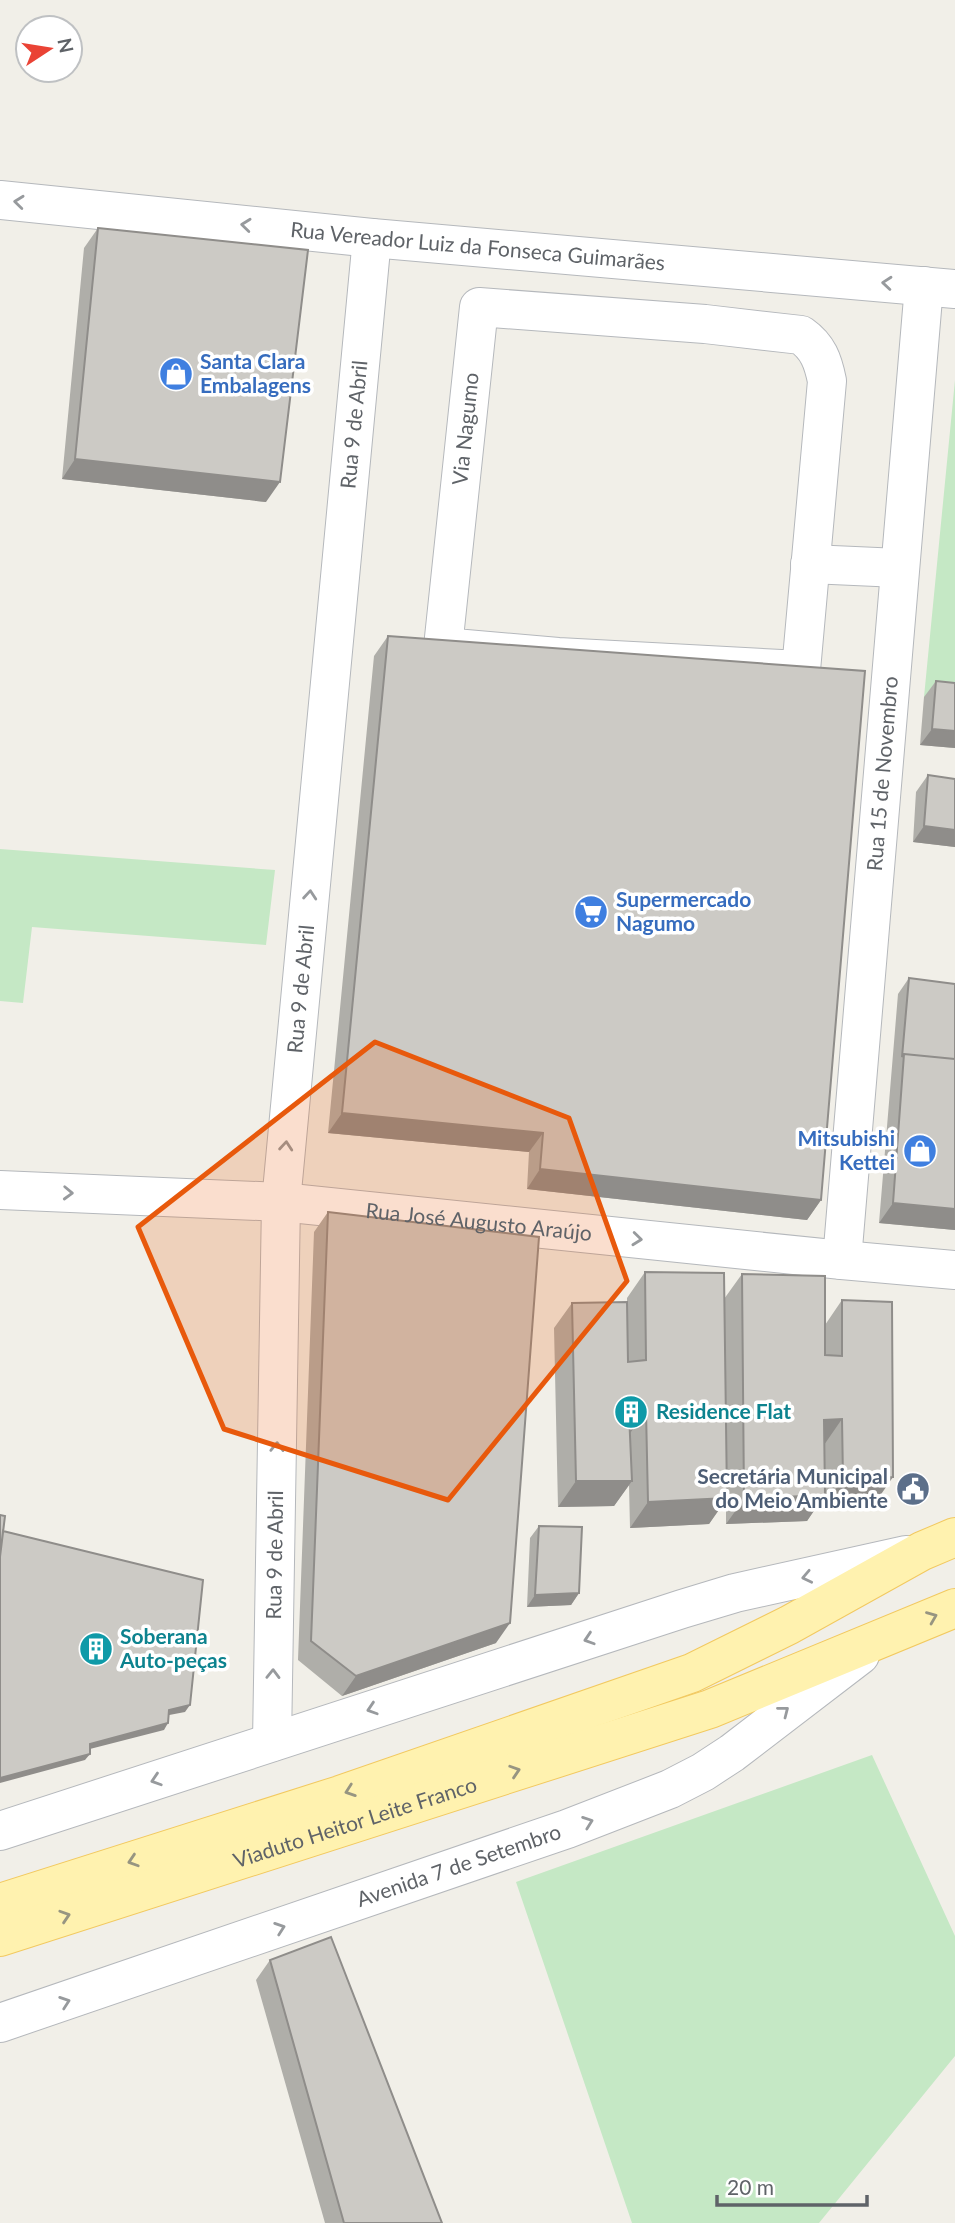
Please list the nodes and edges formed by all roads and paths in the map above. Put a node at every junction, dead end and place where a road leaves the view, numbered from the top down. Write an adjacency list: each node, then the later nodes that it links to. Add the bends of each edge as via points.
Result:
1 (0, 200): 2 (street, Rua Vereador Luiz da Fonseca Guimarães, one-way to 1)
2 (372, 238): 3 (street, Rua Vereador Luiz da Fonseca Guimarães, one-way to 2); 7 (street, Rua 9 de Abril, one-way to 2)
3 (940, 287): 5 (street, Rua 15 de Novembro)
4 (810, 564): 4 (street, Via Nagumo, via 827,381 810,341 801,335 705,324 479,307 443,647 801,670); 5 (street)
5 (899, 568): 8 (street, Rua 15 de Novembro)
6 (0, 1190): 7 (street, Rua José Augusto Araújo, one-way to 7)
7 (281, 1202): 8 (street, Rua José Augusto Araújo, one-way to 8); 14 (street, Rua 9 de Abril, one-way to 7)
8 (842, 1260): 9 (street, Rua José Augusto Araújo)
9 (955, 1270)
10 (938, 1544): 14 (street, one-way to 14, via 736,1593); 16 (main road, one-way to 16, via 692,1673 341,1795)
11 (955, 1608): 12 (main road, Avenida 7 de Setembro, one-way to 11)
12 (882, 1638): 13 (main road, Avenida 7 de Setembro); 18 (street, Avenida 7 de Setembro, one-way to 12, via 567,1829 670,1789 732,1752)
13 (710, 1709): 17 (main road, Viaduto Heitor Leite Franco, one-way to 13)
14 (272, 1742): 15 (street, one-way to 15)
15 (0, 1831)
16 (0, 1903)
17 (0, 1937)
18 (0, 2024)

